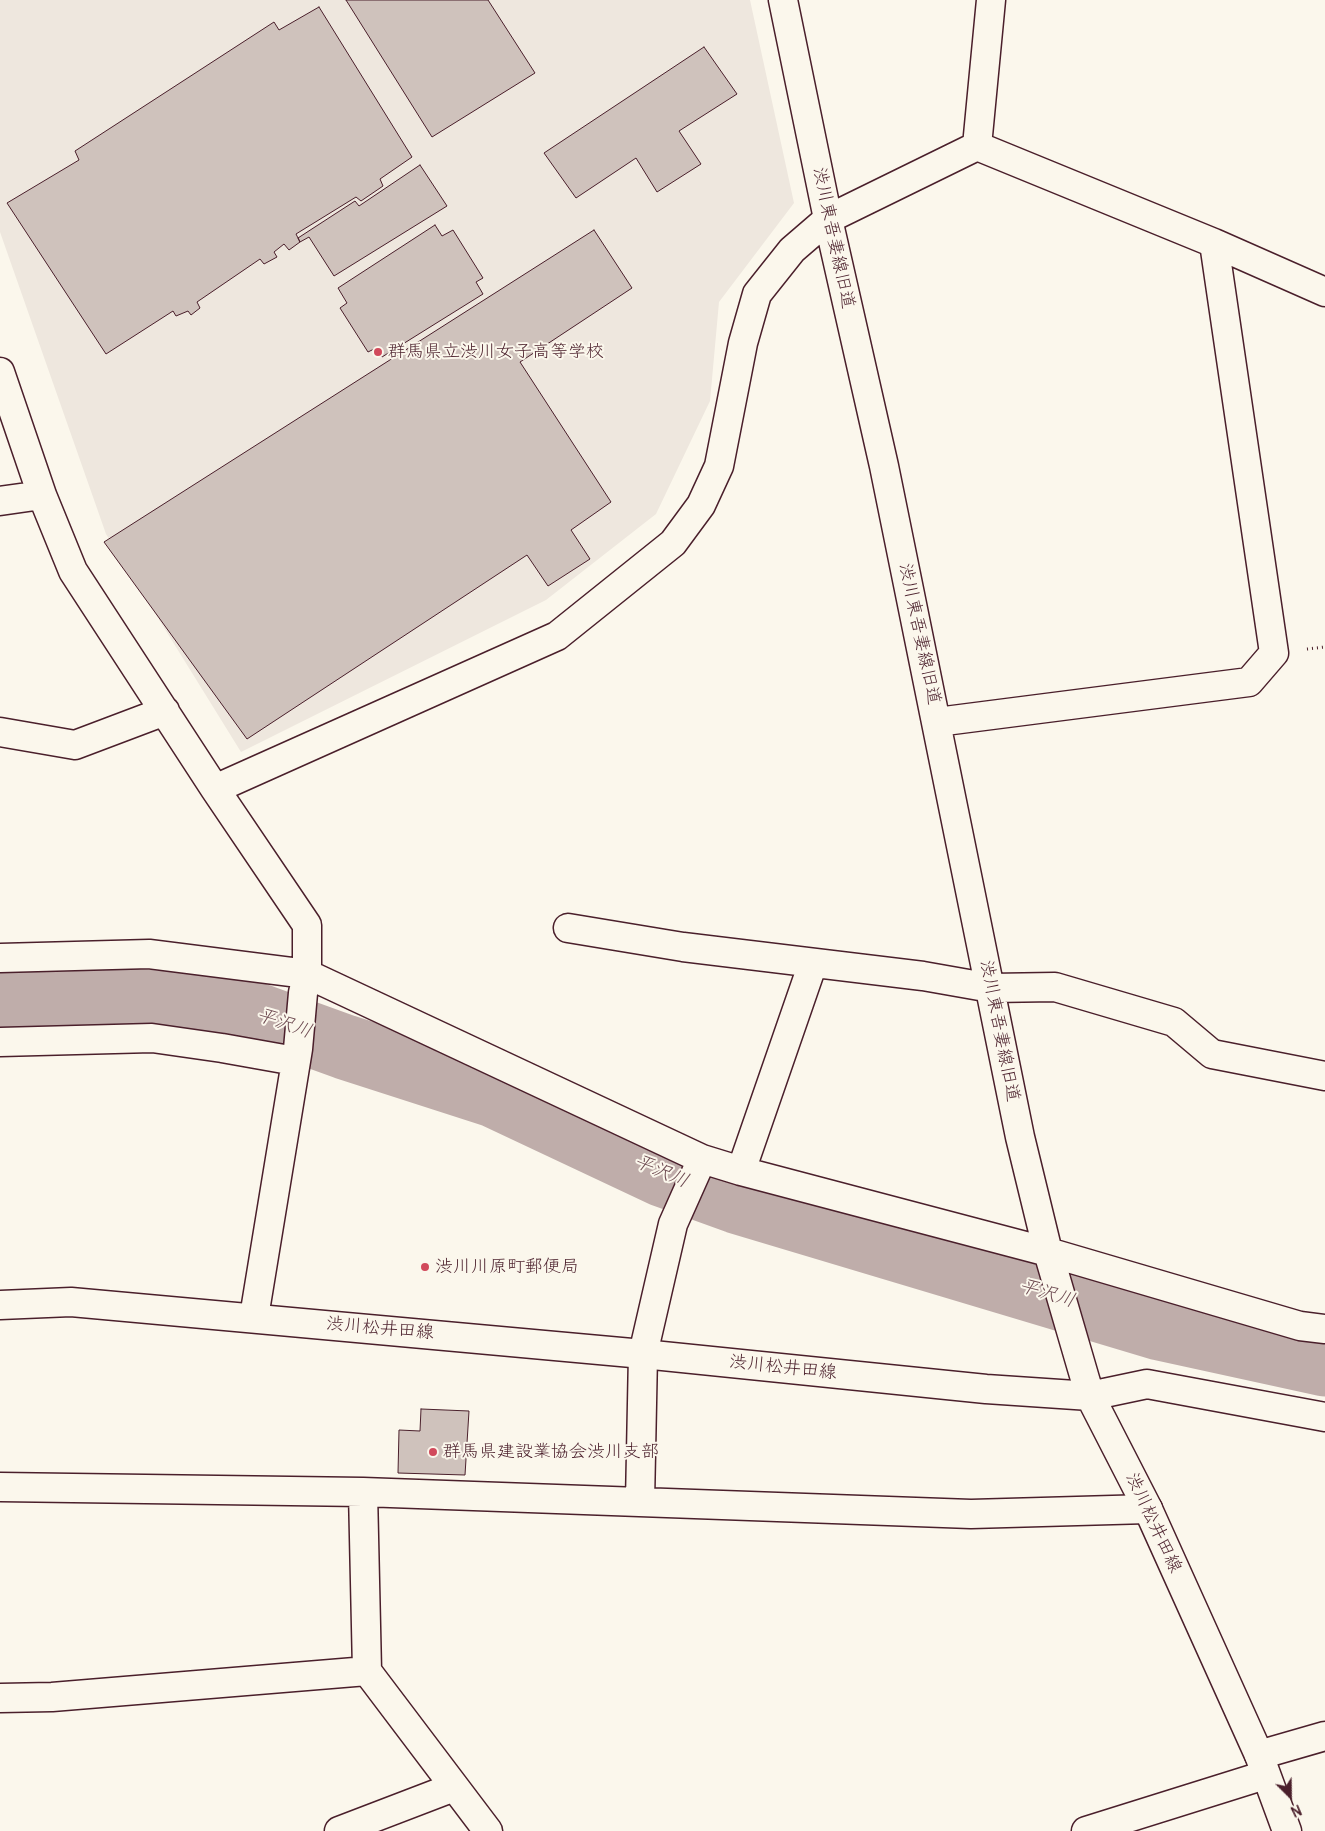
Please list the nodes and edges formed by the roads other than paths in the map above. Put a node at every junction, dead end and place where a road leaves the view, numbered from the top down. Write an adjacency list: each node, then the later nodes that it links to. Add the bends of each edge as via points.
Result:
1 (782, 0): 4 (street, 渋川東吾妻線旧道)
2 (991, 0): 3 (street)
3 (978, 146): 4 (street); 5 (street)
4 (828, 219): 11 (street, 渋川東吾妻線旧道); 13 (street, via 792,250 757,294 743,343 719,466 701,505 673,543 557,636)
5 (1214, 243): 6 (street); 11 (street, via 1274,653 1249,682)
6 (1325, 292)
7 (0, 372): 8 (street)
8 (42, 495): 9 (street); 10 (street, via 73,571)
9 (0, 501)
10 (165, 711): 12 (street, via 75,745); 13 (street)
11 (937, 722): 18 (street, 渋川東吾妻線旧道)
12 (0, 732)
13 (216, 790): 17 (street, via 307,925)
14 (568, 928): 16 (street, via 683,947)
15 (0, 958): 17 (street, via 149,954)
16 (813, 962): 18 (street); 23 (street)
17 (305, 984): 20 (street); 22 (street)
18 (991, 988): 21 (street, via 1055,988 1174,1022 1212,1054); 24 (street, 渋川東吾妻線旧道, via 1020,1137)
19 (0, 1042): 20 (street, via 152,1038)
20 (297, 1055): 26 (street)
21 (1325, 1076)
22 (699, 1164): 23 (street); 28 (street, via 673,1224)
23 (741, 1171): 24 (street)
24 (1051, 1260): 27 (street, via 1300,1326); 29 (street, 渋川東吾妻線旧道)
25 (0, 1305): 26 (street, 渋川松井田線, via 71,1302)
26 (254, 1317): 28 (street, 渋川松井田線)
27 (1325, 1329)
28 (643, 1354): 29 (street, 渋川松井田線, via 986,1389); 33 (street)
29 (1090, 1396): 30 (street, via 1147,1384); 34 (street, 渋川松井田線)
30 (1325, 1417)
31 (0, 1487): 32 (street)
32 (363, 1492): 33 (street); 35 (street)
33 (640, 1502): 34 (street, via 971,1514)
34 (1148, 1509): 38 (street, 渋川松井田線)
35 (367, 1671): 36 (street, via 52,1697); 39 (street)
36 (0, 1698)
37 (1325, 1736): 38 (street)
38 (1262, 1765): 42 (street); 43 (street, 渋川松井田線)
39 (454, 1787): 40 (street); 41 (street)
40 (339, 1831)
41 (488, 1831)
42 (1086, 1831)
43 (1287, 1831)

